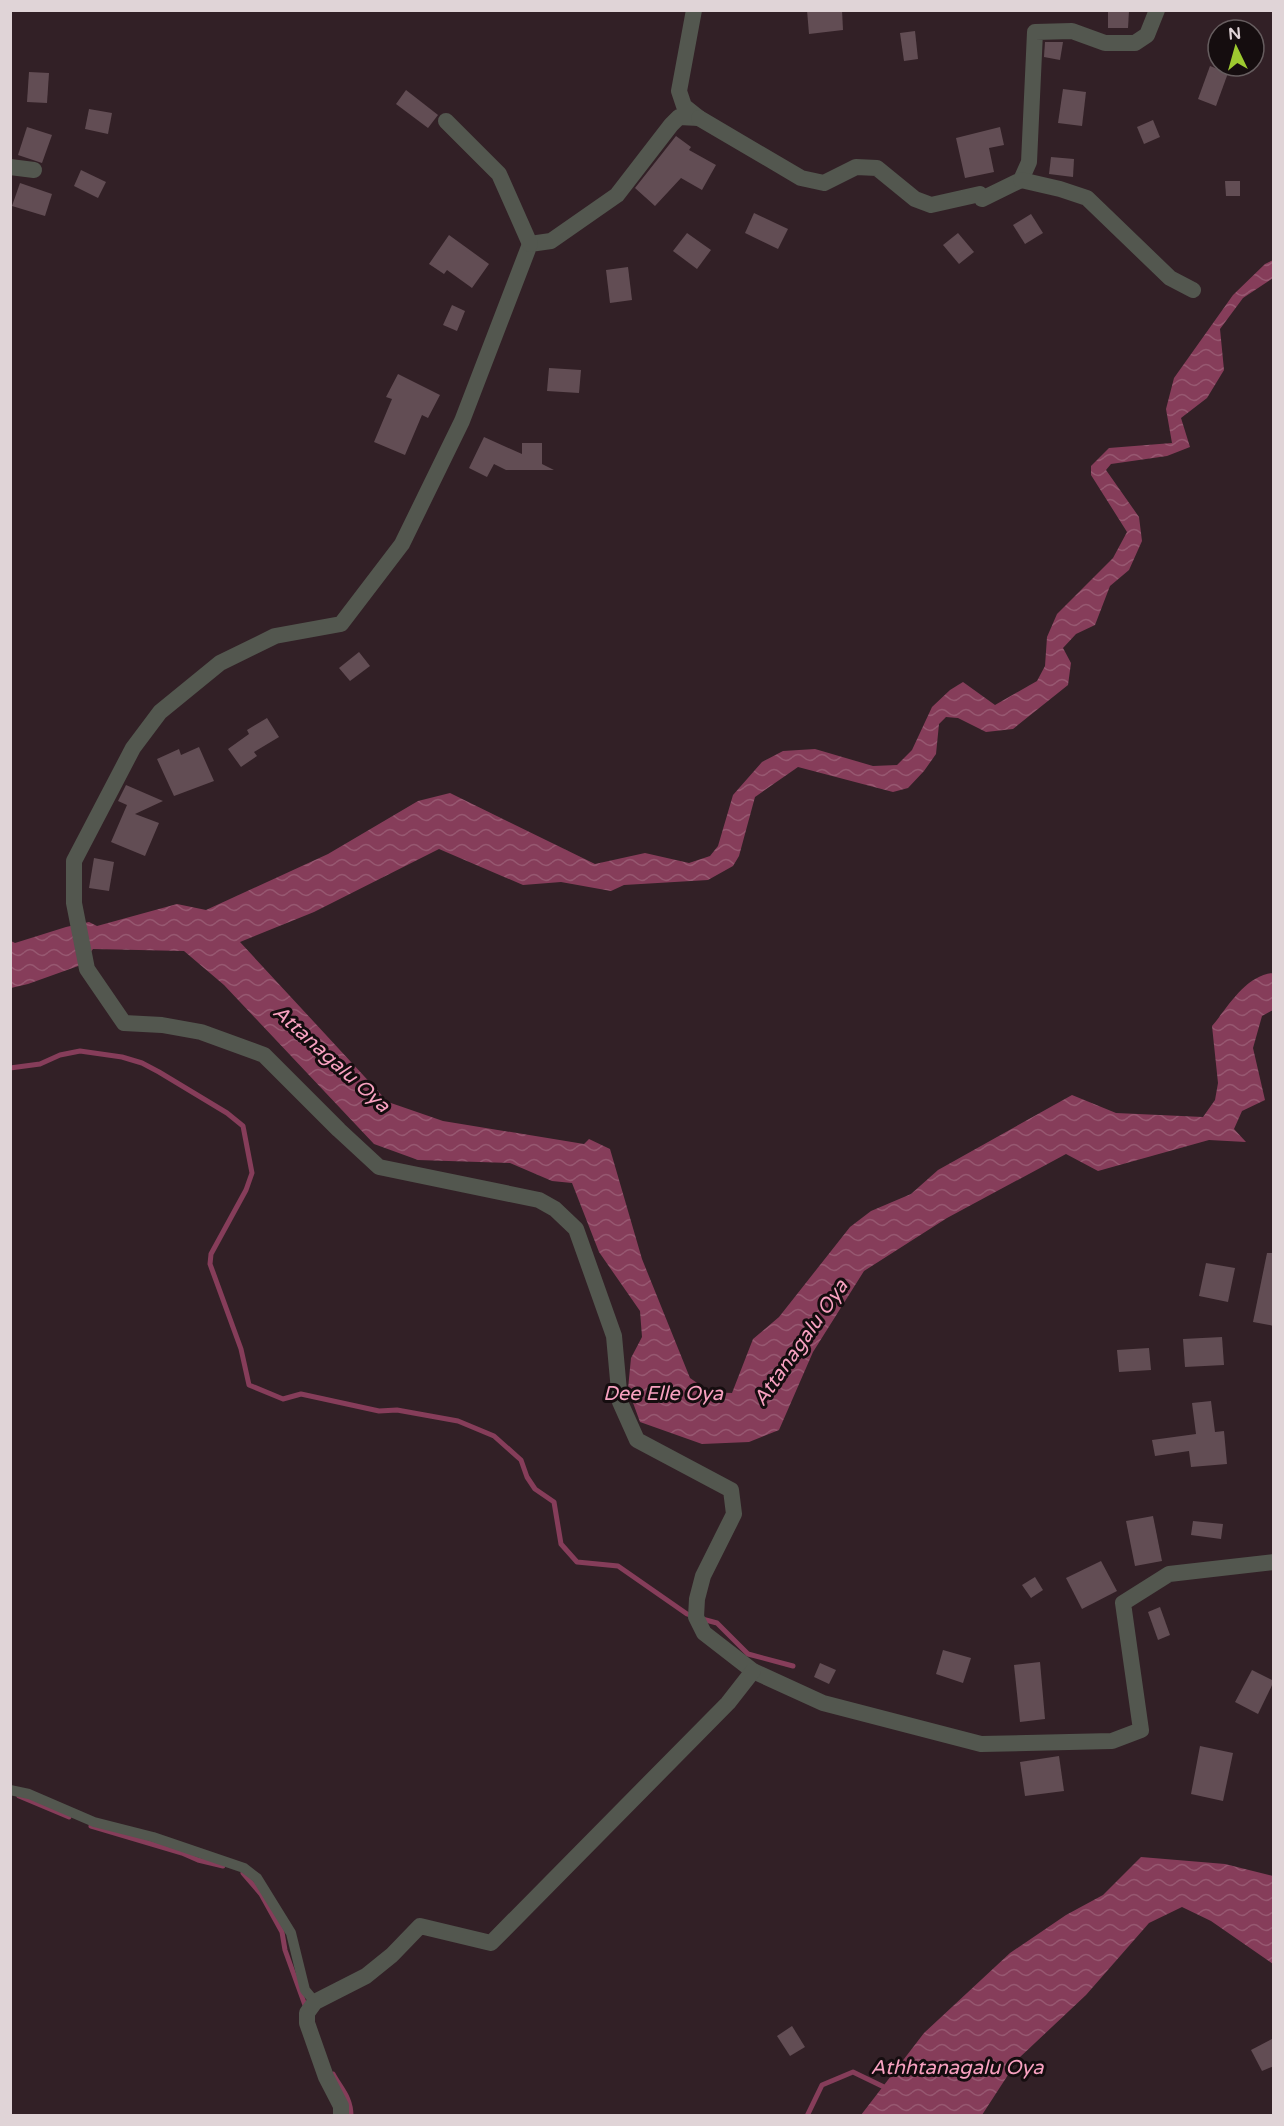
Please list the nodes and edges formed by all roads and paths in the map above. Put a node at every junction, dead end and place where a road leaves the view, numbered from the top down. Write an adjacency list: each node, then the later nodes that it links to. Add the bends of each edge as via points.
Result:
1 (694, 10): 3 (street, via 679,92 684,105)
2 (1157, 10): 7 (street, via 1147,35 1135,43 1105,43 1072,31 1035,32 1029,162)
3 (699, 118): 7 (street, via 801,178 824,183 856,167 877,168 915,198 931,204 980,194 982,200); 8 (street, via 679,117 617,195 551,241)
4 (446, 121): 8 (street, via 498,174)
5 (10, 167): 6 (street)
6 (34, 170)
7 (1021, 180): 9 (street, via 1087,198 1170,278)
8 (530, 244): 11 (street, via 462,421 402,544 341,624 275,636 220,663 160,712 134,748 74,861 74,903 87,969 124,1023 201,1032 264,1055 379,1167 539,1200 576,1229 614,1336 620,1402 637,1440 731,1490 734,1514 704,1576 696,1617 704,1633)
9 (1193, 290)
10 (1274, 1562): 11 (street, via 1169,1574 1123,1603 1141,1730 1112,1741 981,1744 823,1703)
11 (753, 1671): 13 (street, via 728,1703 491,1943 420,1926 366,1976)
12 (10, 1790): 13 (lane, via 29,1794 94,1822 244,1868 257,1878 291,1933 305,1990)
13 (315, 2002): 14 (street, via 307,2013 308,2023 326,2078 341,2106)
14 (341, 2115)

